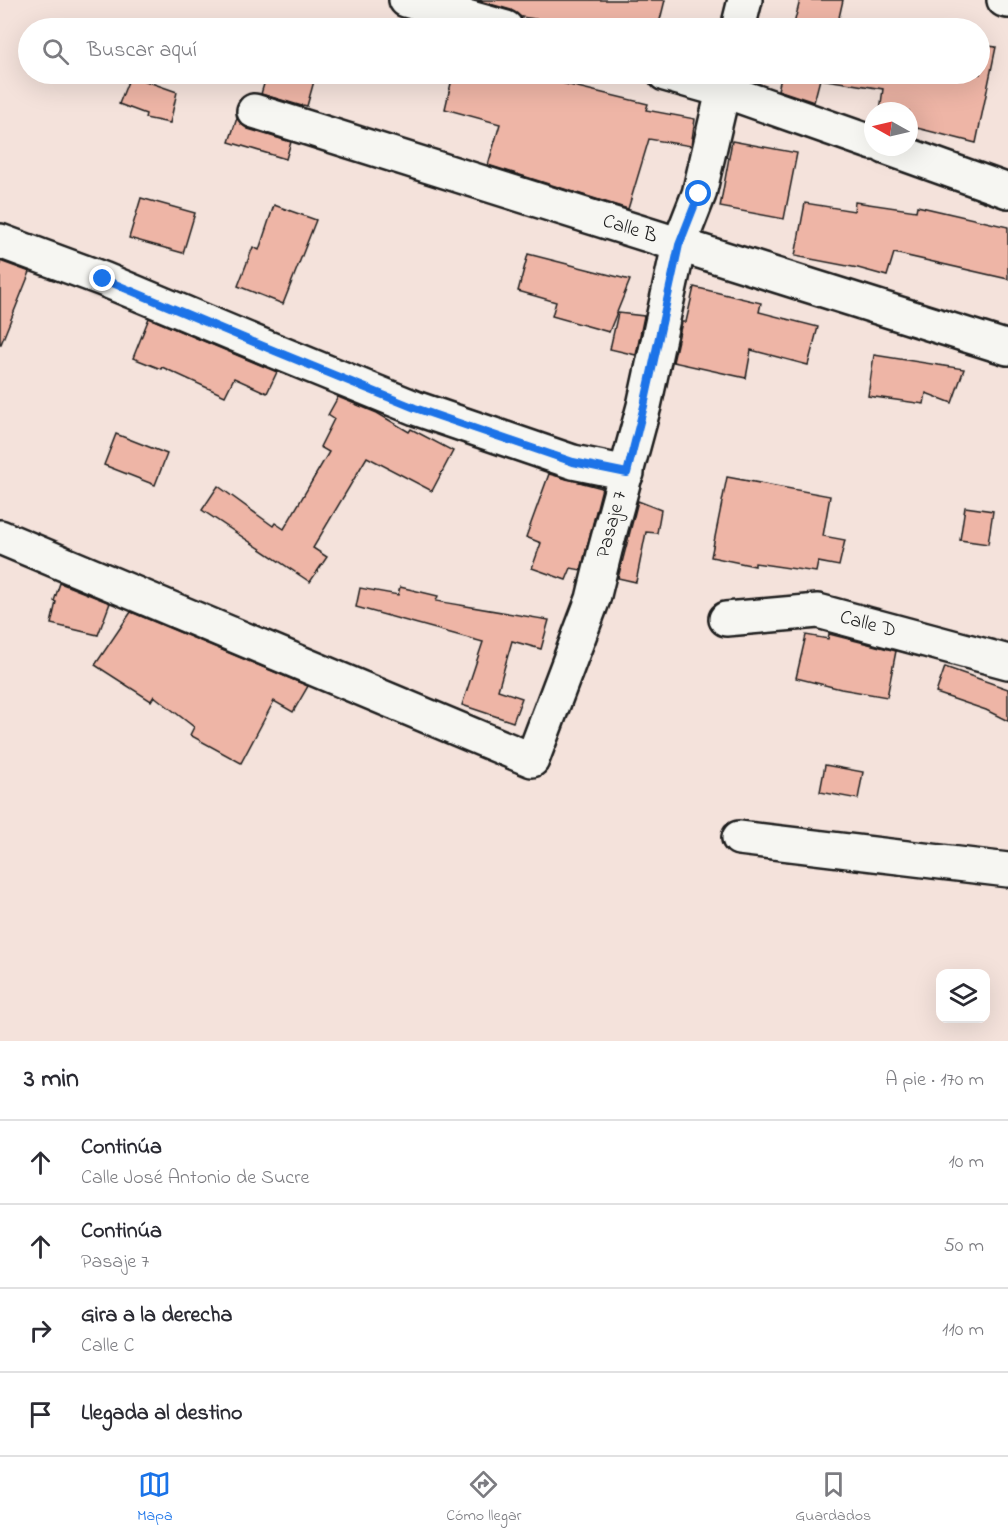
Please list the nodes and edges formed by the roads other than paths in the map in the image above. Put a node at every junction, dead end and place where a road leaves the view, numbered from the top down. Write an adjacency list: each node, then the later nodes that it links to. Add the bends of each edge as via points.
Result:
1 (406, 0): 3 (street)
2 (745, 0): 4 (street)
3 (470, 18)
4 (740, 18)
5 (724, 84): 12 (street, Pasaje 7, via 699,194)
6 (729, 84): 8 (street)
7 (254, 111): 12 (street, Calle B)
8 (864, 139)
9 (910, 156): 10 (street)
10 (1008, 191)
11 (0, 241): 14 (street, via 103,279 415,408 573,462)
12 (679, 245): 13 (street, Calle B); 14 (street, Pasaje 7)
13 (1008, 348)
14 (627, 473): 15 (street, Pasaje 7, via 594,599 532,760)
15 (0, 537)
16 (726, 619): 17 (street, Calle D, via 818,611)
17 (1008, 662)
18 (739, 838): 19 (street)
19 (1008, 870)

